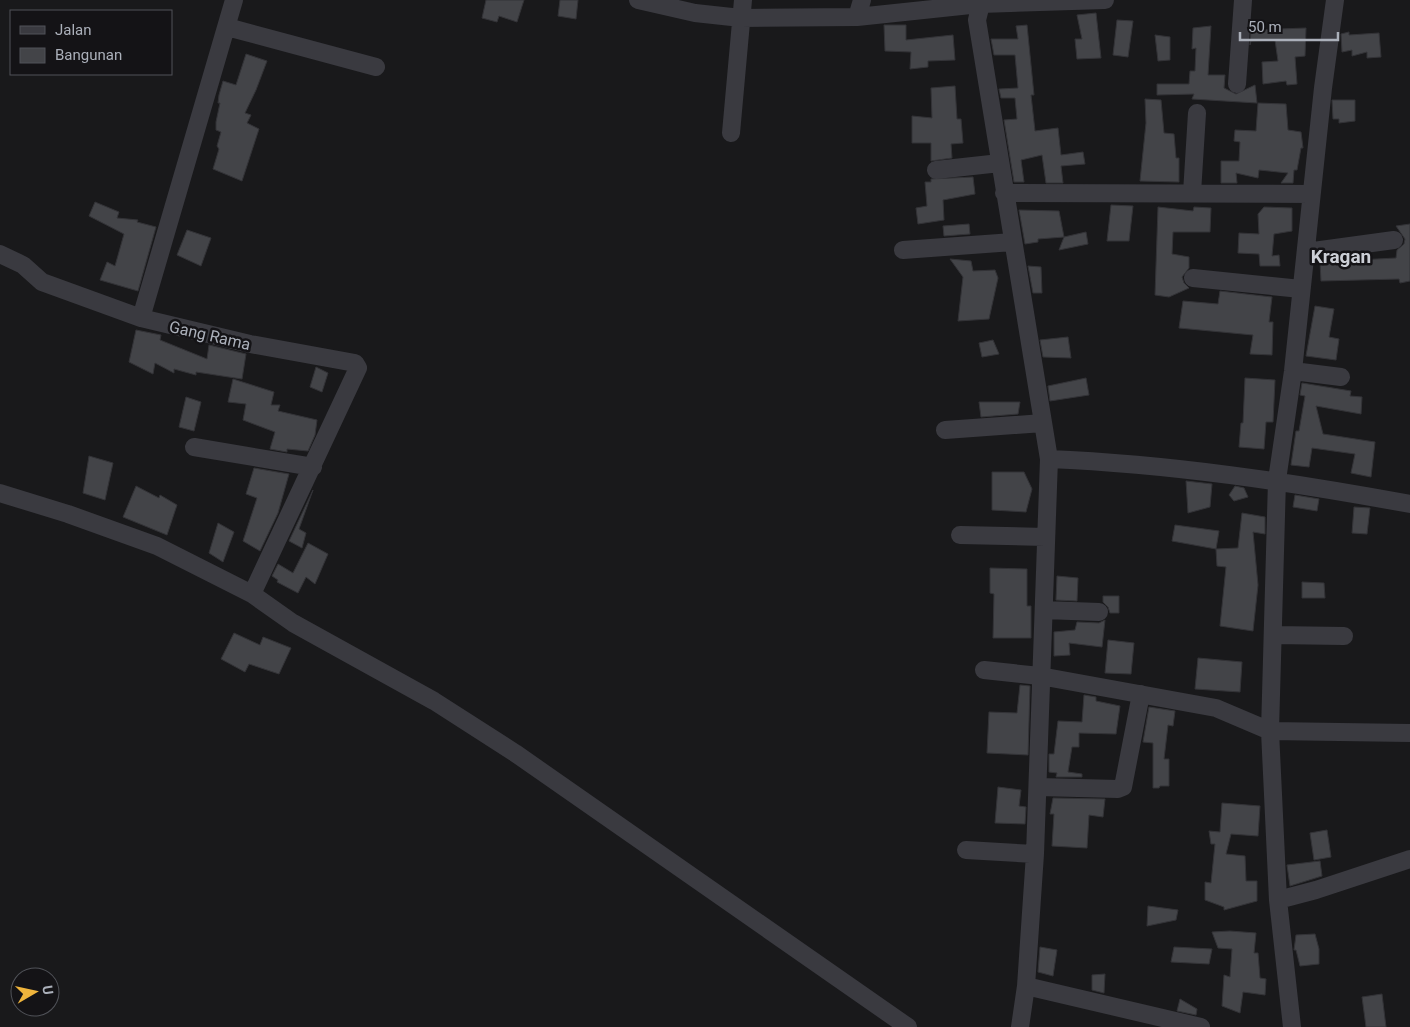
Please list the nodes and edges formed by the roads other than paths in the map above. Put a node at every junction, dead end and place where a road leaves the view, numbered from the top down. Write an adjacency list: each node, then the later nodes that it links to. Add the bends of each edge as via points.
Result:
1 (234, 0): 10 (street)
2 (638, 0): 9 (street)
3 (743, 0): 9 (street)
4 (1105, 0): 7 (street)
5 (1243, 0): 12 (street)
6 (1335, 0): 19 (street)
7 (981, 2): 8 (street); 15 (street, via 977,20)
8 (860, 8): 9 (street)
9 (741, 18): 14 (street)
10 (227, 27): 11 (street); 27 (street)
11 (376, 67)
12 (1236, 84)
13 (1197, 113): 18 (street)
14 (731, 133)
15 (1000, 163): 16 (street); 17 (street)
16 (936, 170)
17 (1004, 193): 18 (street); 21 (street)
18 (1192, 193): 19 (street)
19 (1311, 194): 23 (street)
20 (1394, 240): 23 (street)
21 (1013, 242): 22 (street); 30 (street)
22 (903, 250)
23 (1306, 252): 26 (street)
24 (0, 254): 27 (street, via 24,265 42,282)
25 (1193, 278): 26 (street)
26 (1301, 290): 28 (street)
27 (141, 318): 34 (street, Gang Rama, via 250,344 355,363 358,368 356,374)
28 (1293, 371): 29 (street); 35 (street)
29 (1341, 377)
30 (1043, 423): 31 (street); 33 (street)
31 (945, 430)
32 (194, 447): 34 (street)
33 (1048, 459): 35 (street, via 1125,462); 39 (street)
34 (313, 467): 40 (street, Gang Rama)
35 (1277, 480): 37 (street); 43 (street)
36 (0, 494): 40 (street, via 157,546)
37 (1410, 504)
38 (960, 535): 39 (street)
39 (1045, 537): 41 (street)
40 (252, 594): 56 (street, via 293,623 434,701 514,753)
41 (1044, 610): 42 (street); 46 (street)
42 (1099, 612)
43 (1274, 635): 44 (street); 48 (street)
44 (1344, 636)
45 (984, 670): 46 (street)
46 (1040, 676): 47 (street); 50 (street)
47 (1141, 694): 48 (street, via 1216,708); 50 (street, via 1123,788)
48 (1270, 731): 49 (street); 54 (street)
49 (1410, 733)
50 (1038, 787): 52 (street)
51 (966, 850): 52 (street)
52 (1035, 854): 55 (street)
53 (1410, 859): 54 (street)
54 (1278, 900): 59 (street)
55 (1026, 986): 57 (street); 58 (street)
56 (908, 1027)
57 (1020, 1027)
58 (1201, 1027)
59 (1292, 1027)

